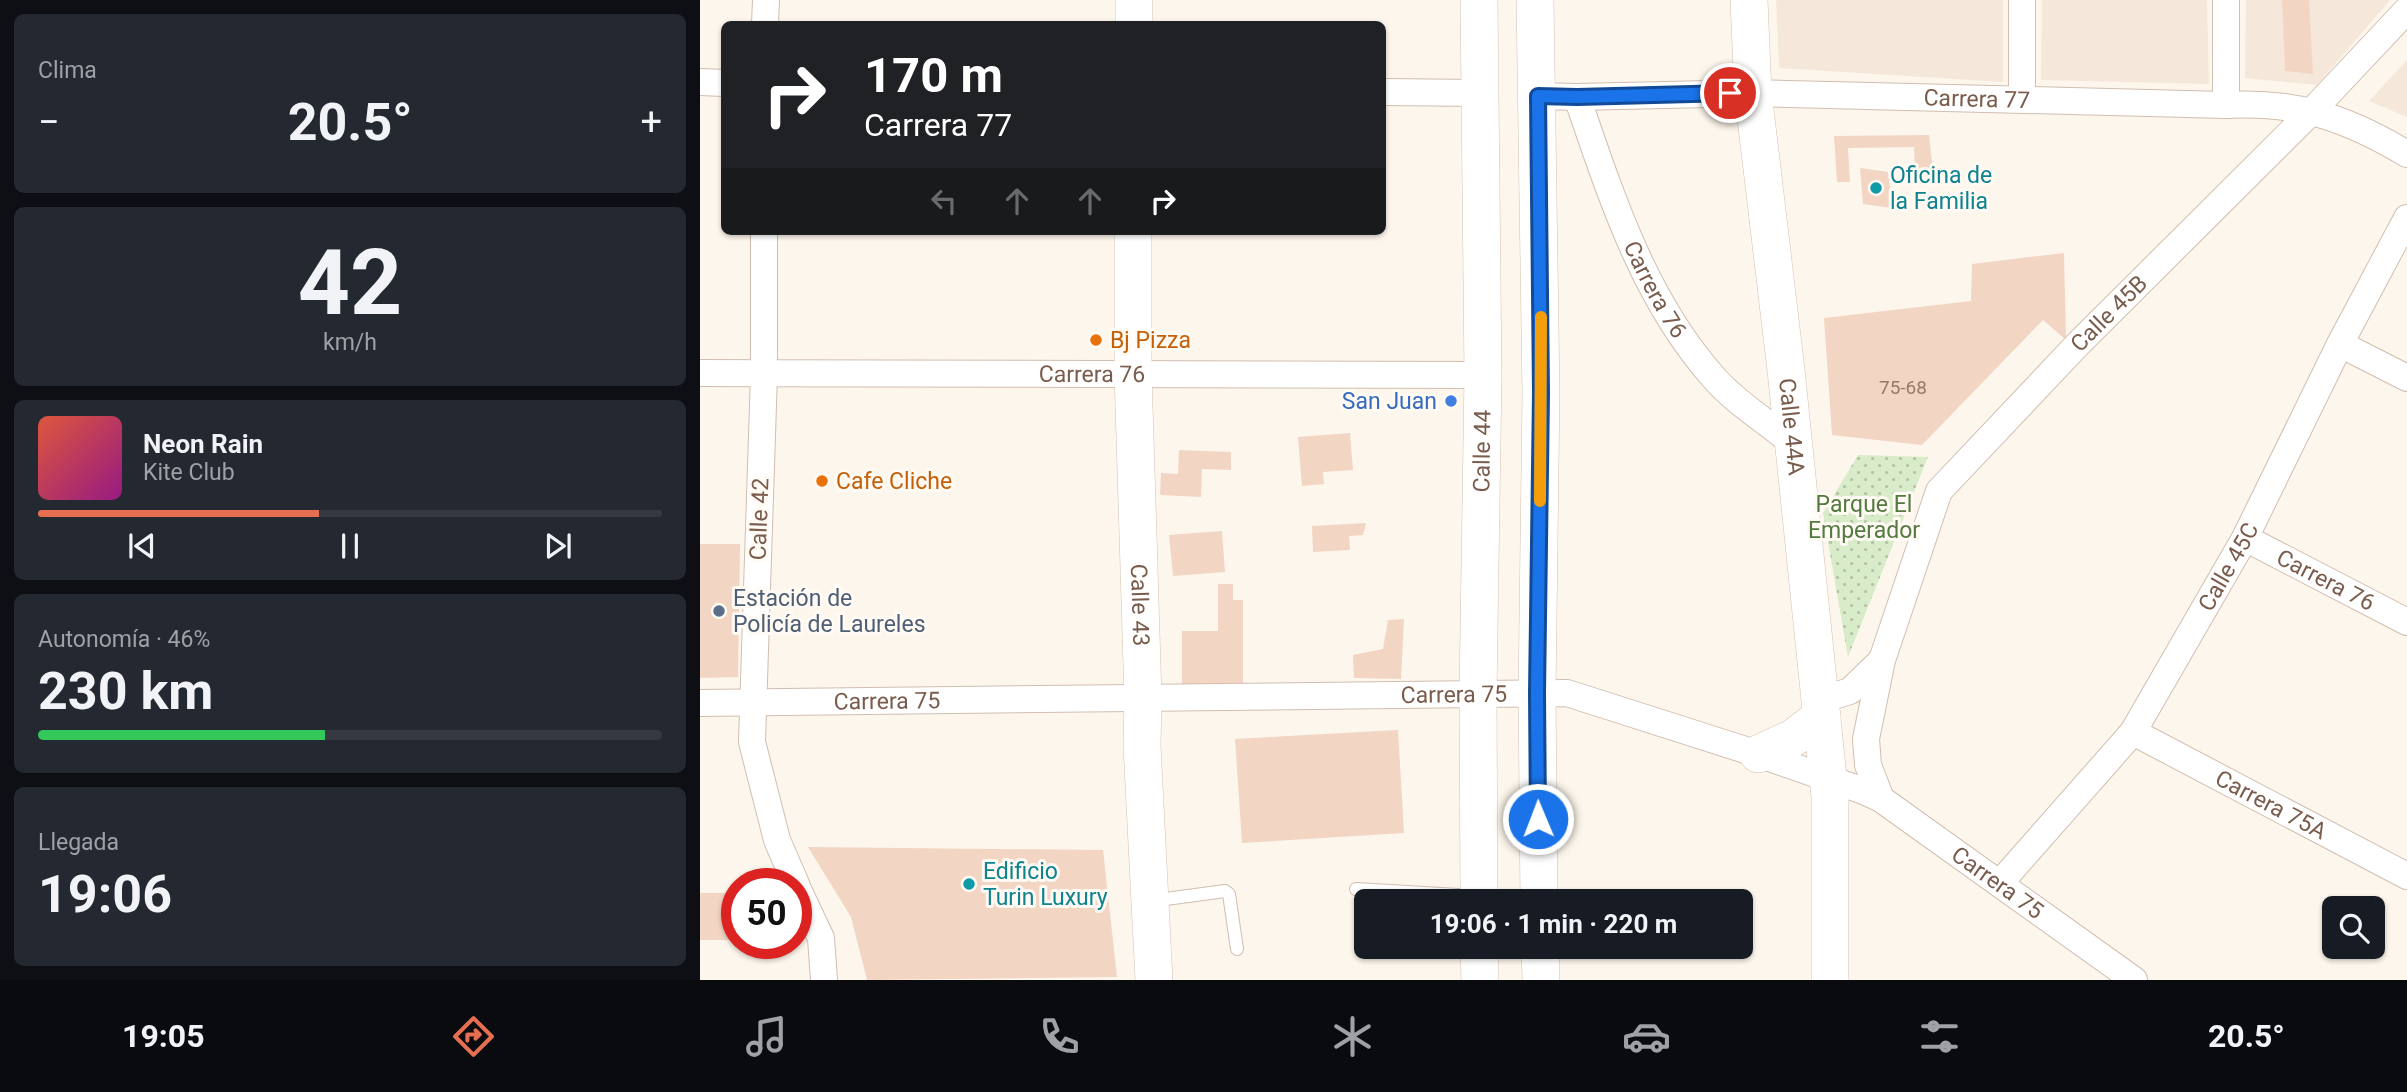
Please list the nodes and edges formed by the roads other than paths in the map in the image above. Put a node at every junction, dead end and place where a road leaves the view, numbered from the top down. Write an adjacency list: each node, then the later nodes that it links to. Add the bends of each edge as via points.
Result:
1 (766, 0): 9 (street)
2 (1134, 0): 10 (main road)
3 (1479, 0): 14 (main road, Calle 44)
4 (1535, 0): 16 (main road)
5 (1749, 0): 15 (main road, Calle 44A)
6 (2022, 0): 18 (street)
7 (2226, 0): 19 (street)
8 (2407, 10): 20 (street, Calle 45B)
9 (765, 21)
10 (1134, 21)
11 (700, 82): 12 (street)
12 (721, 83)
13 (1386, 92): 14 (street)
14 (1480, 93): 29 (main road, Calle 44)
15 (1754, 93): 17 (street, Carrera 77); 18 (street, Carrera 77); 31 (main road, Calle 44A)
16 (1538, 96): 17 (street, Carrera 77); 35 (main road)
17 (1577, 97): 31 (street, Carrera 76, via 1628,234 1675,327 1717,381)
18 (2022, 99): 19 (street, Carrera 77)
19 (2226, 105): 20 (street, Carrera 77)
20 (2312, 111): 21 (street, Carrera 77, via 2344,121); 34 (street, Calle 45B, via 2079,343 1939,491)
21 (2407, 154)
22 (2407, 218): 25 (street, Calle 45C)
23 (764, 235): 28 (street, Calle 42)
24 (1133, 235): 27 (main road, Calle 43)
25 (2340, 344): 30 (street); 32 (street, Calle 45C)
26 (700, 373): 28 (street, Carrera 76)
27 (1133, 373): 28 (street, Carrera 76); 29 (street, Carrera 76); 37 (main road, Calle 43)
28 (764, 374): 39 (street, Calle 42)
29 (1483, 375): 36 (main road, Calle 44)
30 (2407, 378)
31 (1793, 444): 40 (main road, Calle 44A)
32 (2245, 538): 33 (street, Carrera 76); 41 (street, Calle 45C)
33 (2407, 622)
34 (1882, 660): 40 (street, Calle 45B, via 1850,691); 44 (street, Calle 45B, via 1866,739 1868,765)
35 (1537, 693): 36 (street, Carrera 75); 42 (street, Carrera 75, via 1567,693); 49 (main road)
36 (1478, 694): 37 (street, Carrera 75); 48 (main road, Calle 44)
37 (1143, 698): 39 (street, Carrera 75); 50 (main road, Calle 43)
38 (700, 703): 39 (street, Carrera 75)
39 (753, 703): 45 (street, Calle 42, via 752,742 777,839)
40 (1821, 708): 42 (main road, via 1793,738); 43 (main road, Calle 44A)
41 (2133, 733): 46 (street, Carrera 75A); 47 (street, Calle 45C)
42 (1758, 754): 43 (street, Carrera 75)
43 (1828, 778): 44 (street, Carrera 75); 59 (main road, Calle 44A)
44 (1881, 799): 47 (street, Carrera 75)
45 (789, 868)
46 (2407, 876)
47 (2000, 883): 60 (street, Carrera 75)
48 (1479, 889)
49 (1539, 889)
50 (1151, 901): 52 (lane, via 1225,891); 56 (main road, Calle 43)
51 (812, 919): 55 (street, Calle 42, via 821,938)
52 (1237, 949)
53 (1479, 959): 57 (main road)
54 (1540, 959): 58 (main road)
55 (824, 980)
56 (1154, 980)
57 (1479, 980)
58 (1541, 980)
59 (1830, 980)
60 (2133, 980)

